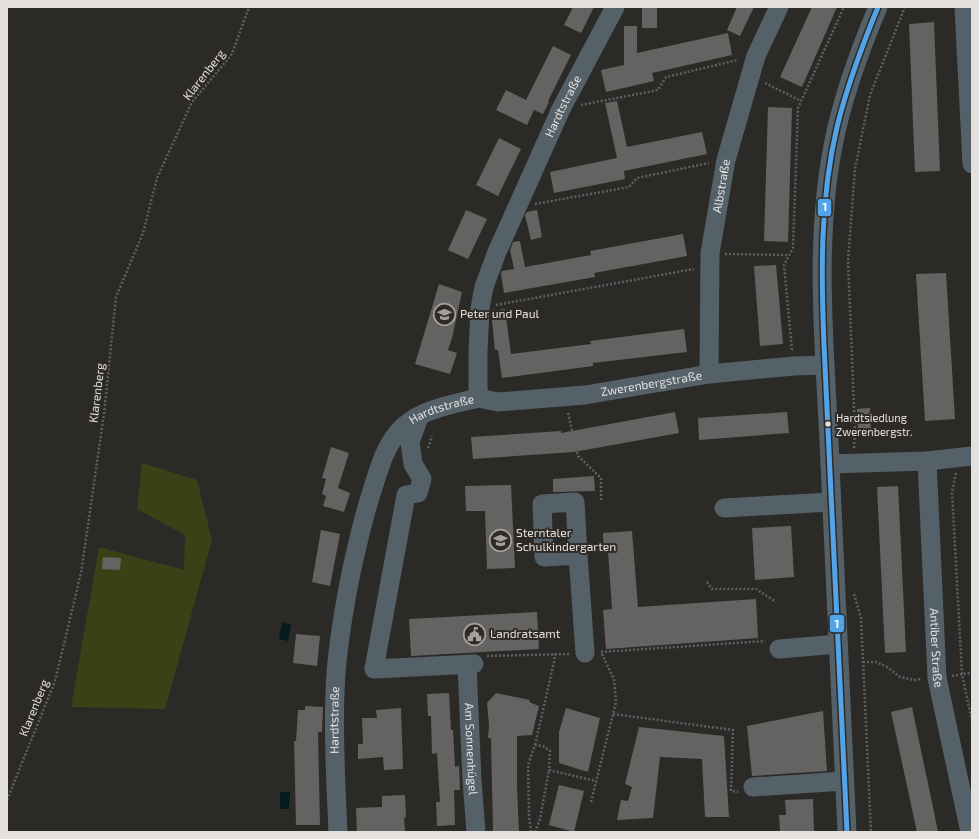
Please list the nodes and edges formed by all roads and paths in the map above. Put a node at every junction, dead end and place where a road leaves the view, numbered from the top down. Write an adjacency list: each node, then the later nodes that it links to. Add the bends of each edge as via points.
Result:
1 (249, 7): 51 (path, Klarenberg, via 232,54 192,102 158,178 143,234 116,297 104,414 81,573 55,681)
2 (615, 7): 11 (street, Hardtstraße)
3 (779, 7): 8 (street, Albstraße)
4 (844, 7): 10 (path)
5 (878, 7): 18 (street, via 860,48 832,146 822,259)
6 (905, 7): 26 (path, via 870,95 855,170 848,260 855,432)
7 (964, 7): 13 (street)
8 (756, 56): 9 (street, Albstraße); 11 (path, via 666,77 658,90)
9 (750, 76): 10 (path); 12 (street, Albstraße)
10 (801, 101): 15 (path, via 798,108 793,248)
11 (562, 109): 14 (street, Hardtstraße)
12 (726, 160): 14 (path, via 637,178 629,187); 16 (street, Albstraße)
13 (972, 164)
14 (517, 207): 17 (street, Hardtstraße, via 484,287)
15 (789, 255): 16 (path); 19 (path, via 784,265)
16 (710, 260): 17 (path); 20 (street, Albstraße)
17 (480, 308): 22 (street, Hardtstraße)
18 (825, 365): 19 (street, Zwerenbergstraße); 27 (street)
19 (794, 366): 20 (street, Zwerenbergstraße)
20 (709, 374): 21 (street, Zwerenbergstraße)
21 (565, 397): 22 (street, Zwerenbergstraße, via 498,402); 28 (path, via 578,456 601,478)
22 (478, 398): 23 (street, Hardtstraße, via 439,408)
23 (419, 417): 40 (street, via 410,442 413,464 422,479 418,492 406,495 374,668); 53 (street, Hardtstraße, via 404,426 382,458 362,519 342,619 335,693)
24 (966, 457): 25 (street); 41 (path, via 952,492)
25 (927, 461): 26 (street); 43 (street, Antiber Straße)
26 (852, 463): 27 (street)
27 (830, 464): 29 (street)
28 (601, 500)
29 (832, 502): 30 (street); 35 (street)
30 (724, 508)
31 (578, 555): 37 (street)
32 (707, 582): 34 (path, via 712,589 756,589)
33 (854, 590): 39 (path, via 862,618)
34 (776, 602)
35 (838, 644): 36 (street); 49 (street)
36 (775, 645): 44 (path, via 601,652 614,679 616,702)
37 (586, 653): 38 (path)
38 (555, 654): 40 (path, via 472,657); 46 (path)
39 (863, 662): 43 (path, via 876,662 900,677 914,680); 58 (path)
40 (470, 665): 54 (street, Am Sonnenhügel, via 472,780)
41 (962, 674): 42 (path); 43 (path); 45 (path)
42 (972, 675)
43 (937, 678): 59 (street, Antiber Straße)
44 (613, 714): 48 (path); 50 (path, via 733,730 731,791 749,792)
45 (972, 721)
46 (535, 745): 47 (path, via 543,746 550,751); 55 (path, via 528,765)
47 (549, 770): 48 (path); 56 (path)
48 (596, 780): 52 (path)
49 (844, 781): 50 (street); 57 (street)
50 (753, 787)
51 (7, 800)
52 (590, 802)
53 (338, 832)
54 (476, 832)
55 (531, 832)
56 (536, 832)
57 (847, 832)
58 (871, 832)
59 (970, 832)

